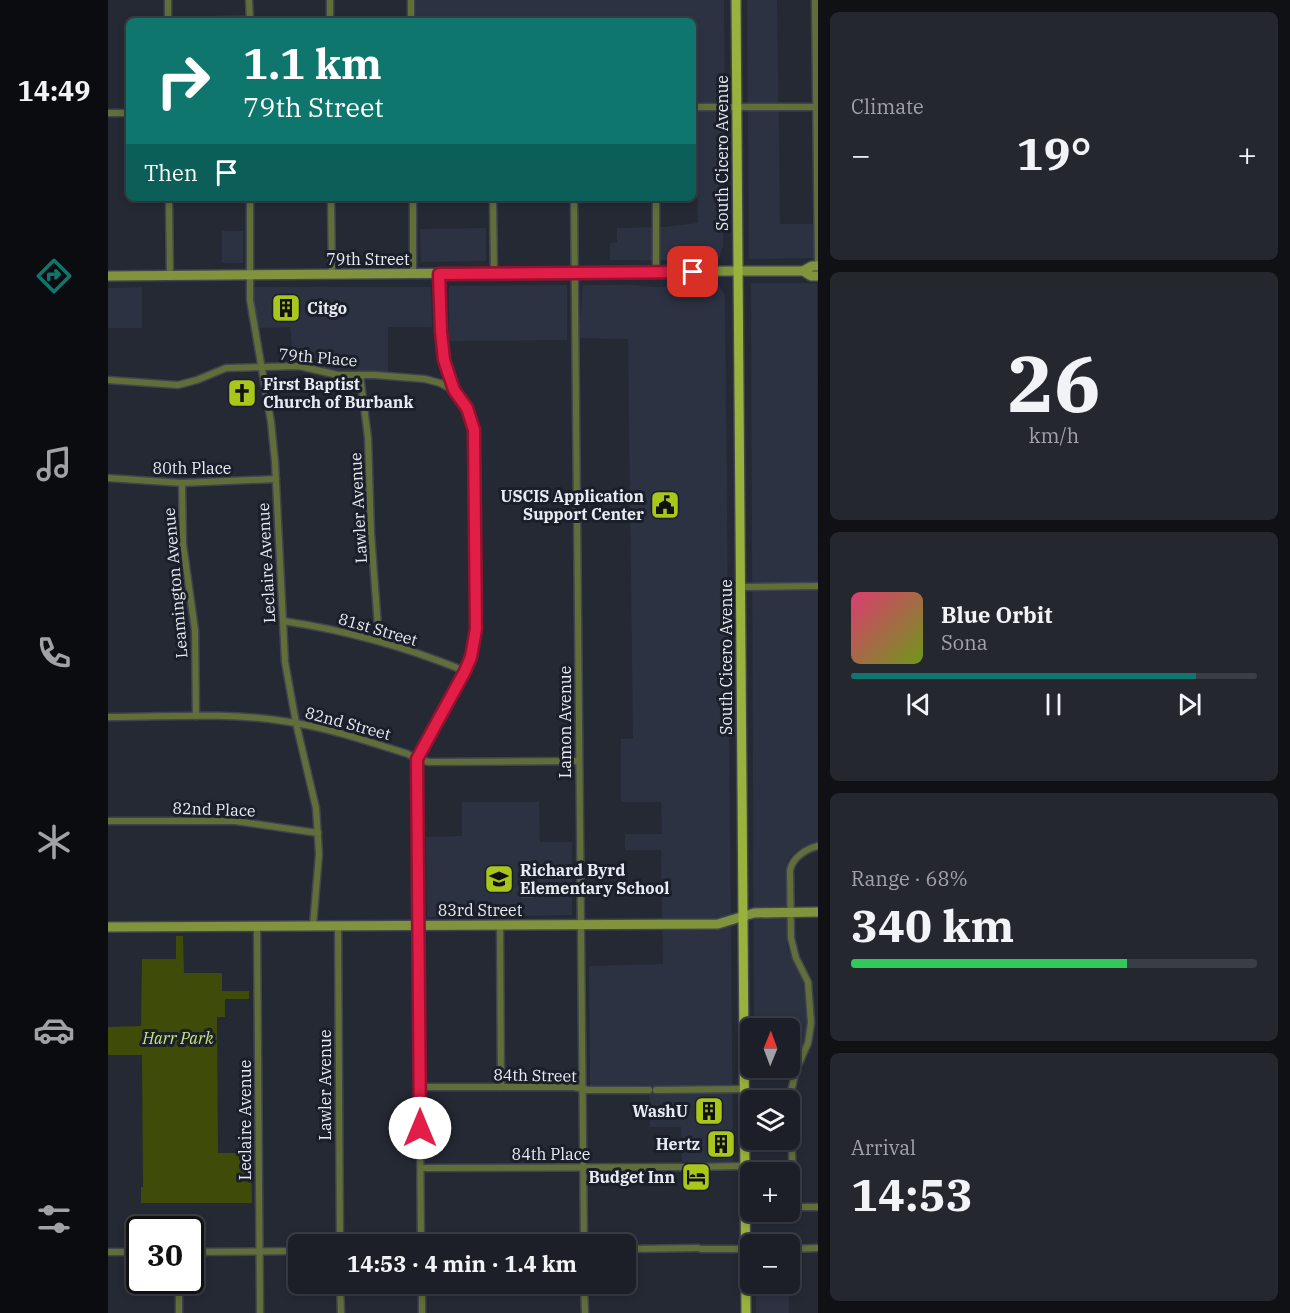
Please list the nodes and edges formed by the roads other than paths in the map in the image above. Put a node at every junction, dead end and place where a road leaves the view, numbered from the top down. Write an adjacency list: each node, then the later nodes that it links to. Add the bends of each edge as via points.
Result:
1 (168, 0): 7 (street)
2 (249, 0): 8 (street)
3 (330, 0): 9 (street)
4 (411, 0): 10 (street)
5 (736, 0): 12 (main road, South Cicero Avenue)
6 (815, 0): 13 (street)
7 (168, 18)
8 (250, 18)
9 (330, 18)
10 (411, 18)
11 (696, 107): 12 (street)
12 (736, 107): 13 (street); 25 (main road, South Cicero Avenue)
13 (817, 107): 23 (street)
14 (108, 113): 15 (street)
15 (126, 113)
16 (169, 201): 35 (street)
17 (250, 201): 33 (street, Leclaire Avenue)
18 (331, 201): 30 (street)
19 (413, 201): 31 (street)
20 (493, 201): 28 (street)
21 (574, 201): 29 (street, Lamon Avenue)
22 (656, 201): 27 (street)
23 (817, 227): 24 (street)
24 (818, 265): 26 (main road)
25 (737, 271): 26 (main road, 79th Street); 27 (main road, 79th Street); 44 (main road, South Cicero Avenue)
26 (803, 271): 36 (main road)
27 (656, 272): 29 (main road, 79th Street)
28 (494, 273): 29 (main road, 79th Street); 32 (main road, 79th Street)
29 (575, 273): 53 (street, Lamon Avenue)
30 (332, 274): 31 (main road, 79th Street); 33 (main road, 79th Street)
31 (413, 274): 32 (main road, 79th Street)
32 (439, 274): 40 (street, via 442,346)
33 (251, 275): 35 (main road, 79th Street); 37 (street, Leclaire Avenue, via 250,300)
34 (108, 276): 35 (main road, 79th Street)
35 (170, 276)
36 (818, 276)
37 (261, 366): 38 (street, 79th Place, via 299,366); 39 (street, 79th Place, via 226,368 178,385); 42 (street, Leclaire Avenue)
38 (360, 375): 40 (street, 79th Place, via 425,379); 47 (street, Lawler Avenue, via 368,438)
39 (108, 380)
40 (454, 390): 48 (street, via 467,408 474,430 476,629)
41 (108, 478): 43 (street, 80th Place)
42 (276, 479): 43 (street, 80th Place); 46 (street, Leclaire Avenue)
43 (182, 483): 49 (street, Leamington Avenue, via 183,544 195,630)
44 (740, 586): 45 (street); 59 (main road, South Cicero Avenue)
45 (818, 586)
46 (283, 621): 47 (street, 81st Street); 51 (street, Leclaire Avenue, via 287,677)
47 (379, 641): 48 (street, 81st Street)
48 (465, 671): 52 (street)
49 (196, 716): 50 (street, 82nd Street); 51 (street, 82nd Street)
50 (108, 717)
51 (296, 723): 52 (street, 82nd Street, via 361,739); 55 (street, Leclaire Avenue)
52 (417, 759): 53 (street, 82nd Street); 61 (street)
53 (579, 761): 60 (street, Lamon Avenue)
54 (108, 821): 55 (street, 82nd Place, via 236,821)
55 (318, 833): 64 (street, Leclaire Avenue)
56 (818, 846): 57 (street, via 791,864)
57 (790, 912): 58 (main road, 83rd Street); 59 (main road, 83rd Street); 72 (street, via 793,949 810,991 811,1023 791,1092)
58 (818, 912)
59 (742, 916): 60 (main road, 83rd Street, via 718,924); 70 (main road, South Cicero Avenue)
60 (580, 924): 62 (main road, 83rd Street); 69 (street, Lamon Avenue)
61 (419, 925): 62 (main road, 83rd Street); 65 (main road, 83rd Street); 67 (street)
62 (500, 925): 68 (street)
63 (257, 926): 64 (main road, 83rd Street); 66 (main road, 83rd Street); 87 (street, Leclaire Avenue)
64 (313, 926): 65 (main road, 83rd Street)
65 (338, 926): 80 (street, Lawler Avenue)
66 (108, 927)
67 (420, 1087): 68 (street, 84th Street); 77 (street)
68 (501, 1087): 69 (street, 84th Street)
69 (583, 1089): 70 (street, 84th Street); 74 (street, Lamon Avenue)
70 (744, 1089): 71 (main road, South Cicero Avenue)
71 (745, 1162)
72 (791, 1162)
73 (740, 1166): 76 (street)
74 (584, 1167): 75 (street, 84th Place); 77 (street, 84th Place); 82 (street, Lamon Avenue)
75 (682, 1167)
76 (690, 1167)
77 (421, 1168): 81 (street)
78 (800, 1207): 79 (street)
79 (818, 1207)
80 (340, 1234)
81 (422, 1234)
82 (584, 1234)
83 (800, 1248): 84 (street)
84 (818, 1248)
85 (636, 1249): 86 (street)
86 (740, 1249)
87 (259, 1251): 88 (street); 91 (street); 98 (street, Leclaire Avenue)
88 (288, 1251)
89 (108, 1252): 90 (street)
90 (126, 1252)
91 (204, 1252)
92 (178, 1294): 97 (street)
93 (340, 1294): 99 (street)
94 (422, 1294): 100 (street)
95 (585, 1294): 101 (street)
96 (747, 1294): 102 (main road, South Cicero Avenue)
97 (179, 1313)
98 (260, 1313)
99 (341, 1313)
100 (422, 1313)
101 (585, 1313)
102 (746, 1313)

